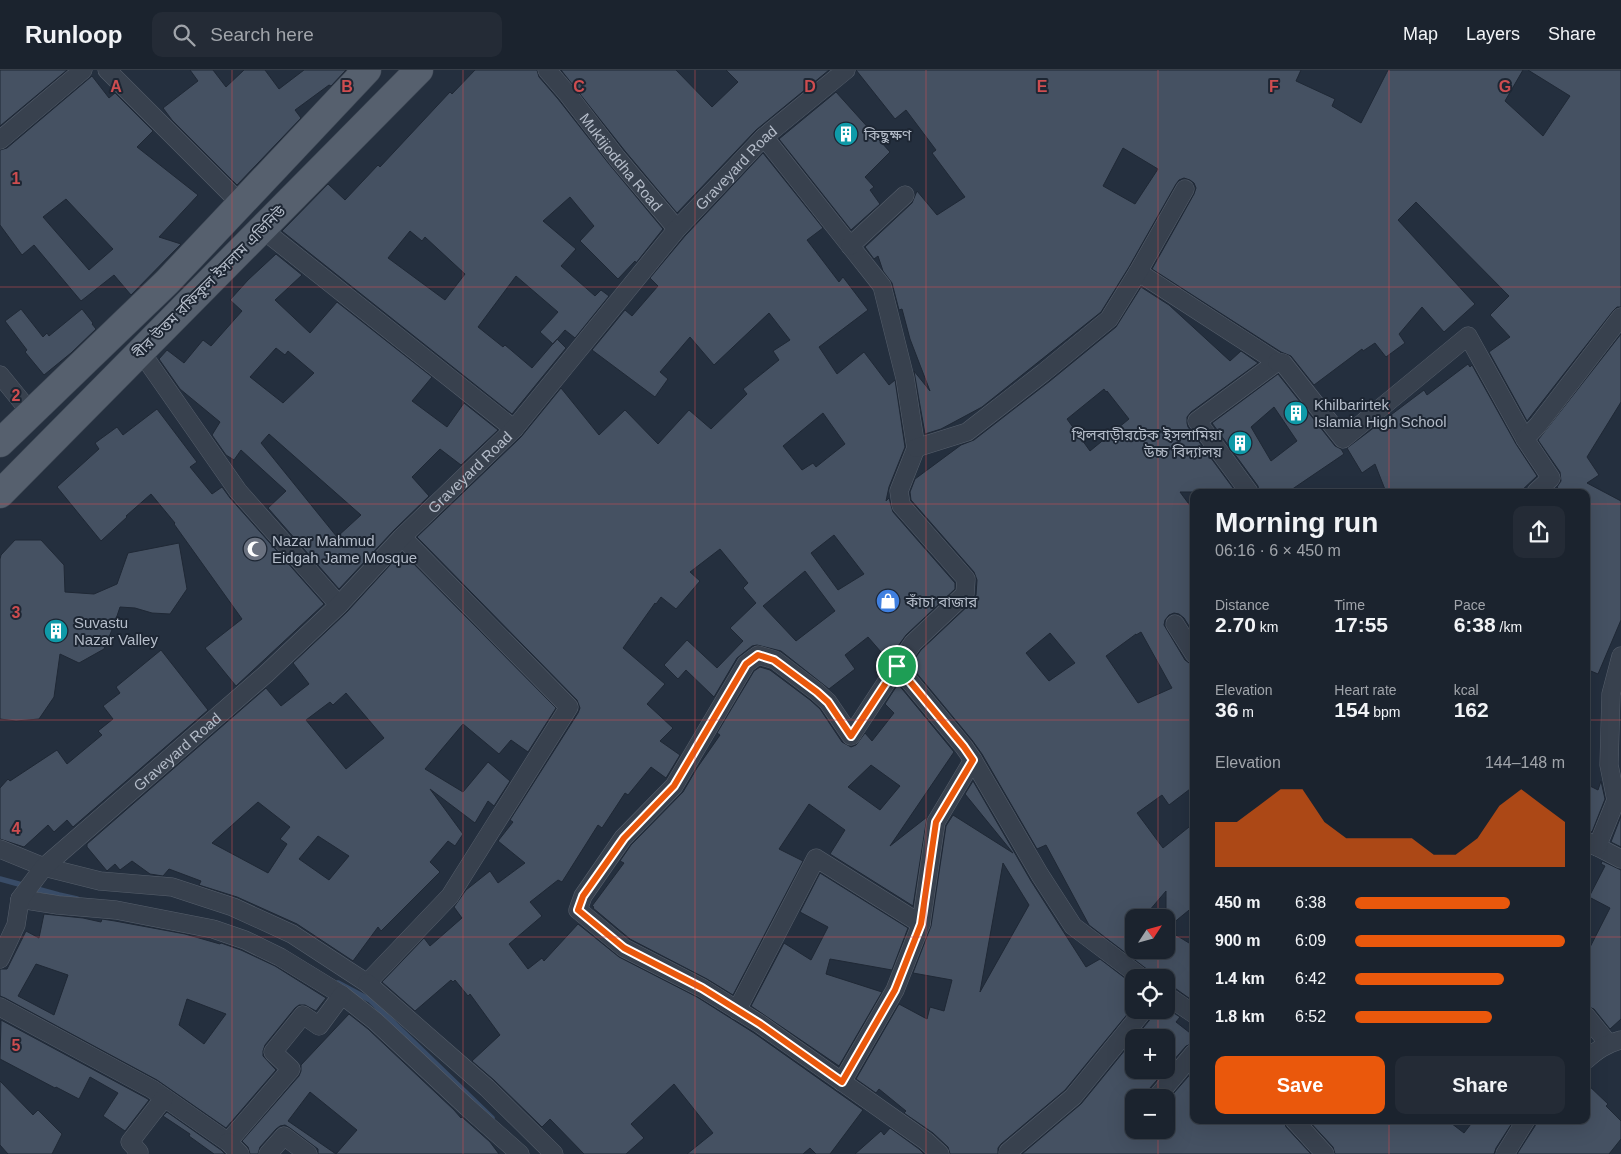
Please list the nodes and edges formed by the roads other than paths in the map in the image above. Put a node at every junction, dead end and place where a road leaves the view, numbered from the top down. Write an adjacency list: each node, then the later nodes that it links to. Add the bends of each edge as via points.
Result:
1 (83, 70): 8 (street)
2 (107, 70): 11 (street)
3 (367, 70): 11 (main road, বীর উত্তম রফিকুল ইসলাম এভিনিউ)
4 (419, 70): 12 (main road, বীর উত্তম রফিকুল ইসলাম এভিনিউ)
5 (547, 70): 13 (street, Muktijoddha Road)
6 (846, 70): 7 (street, Graveyard Road)
7 (764, 137): 13 (street, Graveyard Road); 14 (street)
8 (0, 140)
9 (1185, 189): 15 (street)
10 (905, 195): 14 (street)
11 (241, 204): 20 (main road, বীর উত্তম রফিকুল ইসলাম এভিনিউ, via 167,282)
12 (262, 229): 17 (main road, বীর উত্তম রফিকুল ইসলাম এভিনিউ); 21 (street)
13 (677, 229): 21 (street, Graveyard Road)
14 (850, 246): 24 (street, via 882,286 906,378)
15 (1138, 272): 18 (street); 24 (street, via 1109,319 1043,374 967,432)
16 (1621, 317): 22 (street)
17 (141, 352): 27 (main road, বীর উত্তম রফিকুল ইসলাম এভিনিউ); 29 (street, via 238,491)
18 (1277, 362): 22 (street, via 1283,363 1343,439 1468,336); 25 (street, via 1197,421)
19 (0, 375): 20 (street)
20 (31, 413): 23 (main road, বীর উত্তম রফিকুল ইসলাম এভিনিউ)
21 (514, 429): 28 (street, Graveyard Road)
22 (1525, 438): 26 (street, via 1551,478)
23 (0, 443)
24 (916, 448): 33 (street, via 899,491 901,506 966,579 964,594 913,643)
25 (1247, 489)
26 (1539, 489)
27 (0, 494)
28 (402, 537): 29 (street, Graveyard Road); 45 (street, via 569,706 450,896)
29 (339, 604): 38 (street, Graveyard Road, via 266,674)
30 (1175, 624): 31 (street)
31 (1190, 648)
32 (1621, 656): 35 (street, via 1611,694 1609,765 1616,800)
33 (897, 666): 34 (street); 49 (street, via 851,736 828,702 817,692 774,660 758,655 746,664 674,786 624,838 583,896 578,910 624,948)
34 (973, 760): 40 (street, via 936,822); 44 (street, via 1073,926)
35 (1592, 844): 37 (street)
36 (0, 849): 38 (street)
37 (1621, 859)
38 (41, 870): 39 (street, Graveyard Road); 41 (street, via 100,881 172,887 233,907)
39 (21, 896): 42 (street, via 213,929); 43 (street, via 16,926)
40 (921, 924): 49 (street, via 816,858); 56 (street, via 895,990)
41 (292, 934): 42 (street); 45 (street)
42 (280, 956): 46 (street)
43 (0, 959)
44 (1130, 969)
45 (367, 983): 66 (street, via 487,1088)
46 (342, 995): 61 (street, via 319,1026 303,1015 273,1052 291,1068); 65 (street, via 375,1021)
47 (1175, 1001): 50 (street)
48 (0, 1007): 58 (street)
49 (737, 1010): 56 (street)
50 (1190, 1011)
51 (1137, 1019): 68 (street, via 1073,1097 1008,1152)
52 (1590, 1020): 53 (street)
53 (1615, 1042): 54 (street)
54 (1590, 1056)
55 (1190, 1058): 57 (street)
56 (842, 1082): 67 (street)
57 (1164, 1089)
58 (164, 1098): 61 (street); 62 (street, via 130,1142 139,1152)
59 (1298, 1124): 69 (street)
60 (1524, 1124): 70 (street)
61 (234, 1148)
62 (137, 1154)
63 (268, 1154): 64 (street, via 284,1136)
64 (308, 1154)
65 (520, 1154)
66 (554, 1154)
67 (940, 1154)
68 (1010, 1154)
69 (1325, 1154)
70 (1505, 1154)

